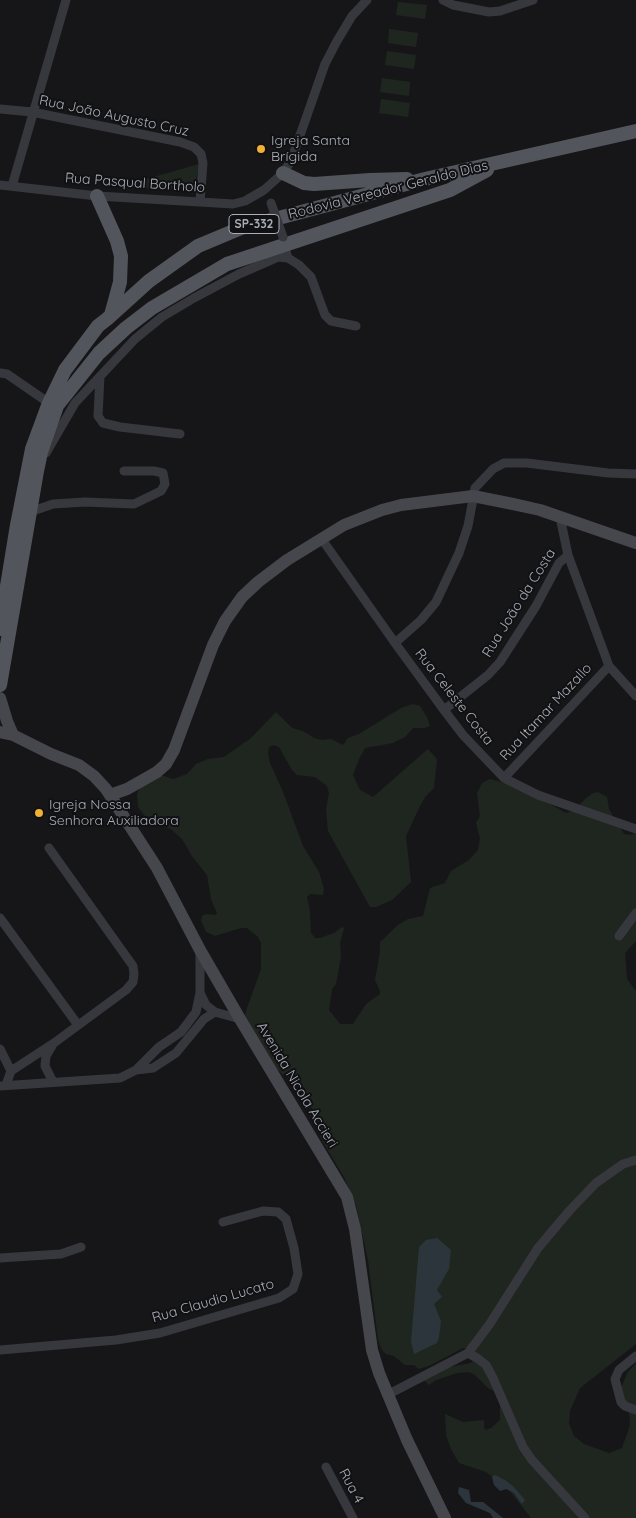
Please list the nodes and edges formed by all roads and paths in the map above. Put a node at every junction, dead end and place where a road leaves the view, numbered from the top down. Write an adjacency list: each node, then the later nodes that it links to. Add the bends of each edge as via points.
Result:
1 (66, 0): 6 (street)
2 (367, 0): 9 (street, via 352,16 329,56 291,161)
3 (443, 0): 4 (street, via 489,12 500,12)
4 (533, 0)
5 (0, 109): 6 (street, Rua João Augusto Cruz)
6 (32, 112): 12 (street); 15 (street, Rua João Augusto Cruz, via 194,147 201,154 203,163)
7 (636, 130): 8 (main road, Rodovia Vereador Geraldo Dias / SP-332)
8 (504, 162): 10 (main road, Rodovia Vereador Geraldo Dias / SP-332); 16 (main road, via 450,190)
9 (283, 173): 10 (main road, via 314,184); 13 (street, Rua Pasqual Bortholo)
10 (425, 179): 17 (main road, Rodovia Vereador Geraldo Dias / SP-332, via 225,233 175,261)
11 (0, 185): 12 (street, Rua Pasqual Bortholo)
12 (12, 186): 14 (street, Rua Pasqual Bortholo)
13 (264, 190): 15 (street, Rua Pasqual Bortholo, via 233,204); 16 (street, bridge)
14 (97, 196): 15 (street, Rua Pasqual Bortholo); 17 (main road, via 121,256 120,282)
15 (200, 202)
16 (285, 246): 18 (street, via 311,277 325,315 331,321); 20 (street, via 278,257 239,274 162,317 135,339); 21 (main road, via 227,264 152,308 99,353)
17 (109, 317): 21 (main road, Rodovia Vereador Geraldo Dias / SP-332)
18 (356, 326)
19 (0, 373): 21 (street, via 7,374)
20 (100, 376): 22 (street, via 98,416 103,423); 23 (street, via 75,403)
21 (52, 405): 23 (main road, Rodovia Vereador Geraldo Dias / SP-332); 32 (main road, Rodovia Vereador Geraldo Dias / SP-332, via 32,449)
22 (180, 434)
23 (37, 471): 27 (main road, Rodovia Vereador Geraldo Dias / SP-332)
24 (124, 471): 27 (street, via 163,473 165,484 160,491 134,504 53,504)
25 (636, 474): 26 (street, via 504,463 493,469 475,488)
26 (473, 496): 28 (street); 29 (street, via 382,510); 33 (street, via 468,526 442,591 421,620)
27 (30, 512): 35 (main road, Rodovia Vereador Geraldo Dias / SP-332)
28 (560, 517): 30 (street); 31 (street, Rua João da Costa)
29 (321, 538): 33 (street, Rua Celeste Costa); 42 (street, via 287,560 242,597 225,620 213,645 166,764 127,789)
30 (636, 543)
31 (568, 555): 34 (street); 38 (street, Rua João da Costa, via 558,563 536,606 500,662)
32 (0, 629)
33 (395, 643): 38 (street, Rua Celeste Costa)
34 (608, 666): 36 (street); 41 (street, Rua Itamar Mazallo)
35 (0, 685)
36 (636, 696)
37 (0, 698): 40 (street)
38 (444, 710): 41 (street, Rua Celeste Costa)
39 (0, 732): 40 (street, Avenida Nicola Accieri)
40 (13, 735): 42 (street, Avenida Nicola Accieri, via 79,765 94,776)
41 (504, 778): 43 (street, Rua Celeste Costa, via 538,795)
42 (110, 795): 48 (street, Avenida Nicola Accieri, via 157,868)
43 (636, 829)
44 (49, 848): 52 (street, via 133,966 133,982 126,990)
45 (636, 913): 47 (street)
46 (0, 918): 52 (street)
47 (619, 936)
48 (200, 950): 49 (street); 51 (street, Avenida Nicola Accieri)
49 (200, 993): 50 (street, via 206,1005); 55 (street, via 196,1012 188,1024)
50 (215, 1012): 51 (street); 55 (street, via 204,1019 176,1053 153,1068)
51 (240, 1020): 66 (street, Avenida Nicola Accieri, via 347,1197 355,1229 372,1350)
52 (78, 1025): 53 (street)
53 (54, 1043): 56 (street); 57 (street, via 46,1056 45,1066)
54 (0, 1049): 56 (street)
55 (136, 1070): 57 (street, via 120,1078)
56 (11, 1071): 58 (street)
57 (53, 1082): 58 (street)
58 (3, 1086)
59 (636, 1160): 64 (street, via 623,1164 596,1183 570,1210 538,1248)
60 (222, 1222): 63 (street, Rua Claudio Lucato, via 263,1211 278,1212 286,1219 298,1274 293,1289 279,1298 160,1333)
61 (81, 1247): 62 (street, via 61,1254)
62 (0, 1258)
63 (0, 1350)
64 (468, 1353): 66 (street); 71 (street, via 486,1365 532,1460)
65 (636, 1356): 67 (street, via 619,1370 615,1379 621,1402)
66 (386, 1395): 70 (street, Avenida Nicola Accieri)
67 (636, 1410)
68 (326, 1467): 69 (street, Rua 4)
69 (353, 1518)
70 (445, 1518)
71 (585, 1518)

